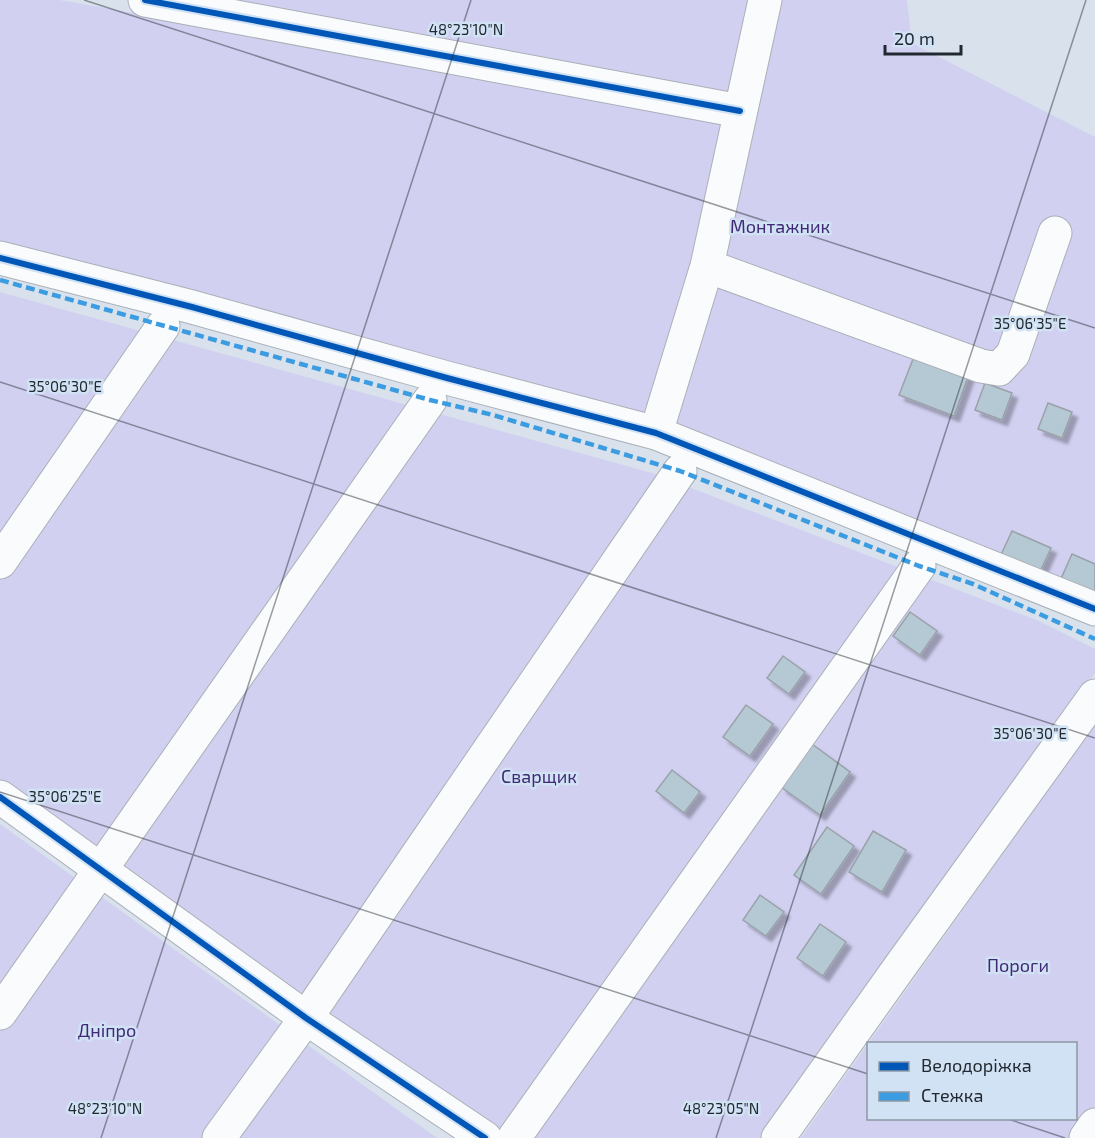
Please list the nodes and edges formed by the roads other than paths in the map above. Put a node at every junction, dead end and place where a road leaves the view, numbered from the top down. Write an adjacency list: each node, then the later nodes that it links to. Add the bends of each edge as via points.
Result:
1 (146, 0): 3 (street)
2 (765, 0): 3 (street)
3 (740, 111): 6 (street)
4 (1055, 233): 6 (street, via 1013,354 999,369 981,366)
5 (0, 258): 9 (street)
6 (707, 266): 9 (street)
7 (163, 326): 11 (street)
8 (430, 400): 16 (street)
9 (656, 433): 13 (street)
10 (680, 471): 18 (street)
11 (0, 562)
12 (919, 566): 22 (street)
13 (1095, 609)
14 (1095, 696): 23 (street)
15 (0, 797): 16 (street)
16 (101, 869): 17 (street); 18 (street)
17 (0, 1013)
18 (306, 1018): 20 (street); 21 (street)
19 (1095, 1125): 24 (street)
20 (219, 1138)
21 (485, 1138)
22 (514, 1138)
23 (778, 1138)
24 (1086, 1138)

